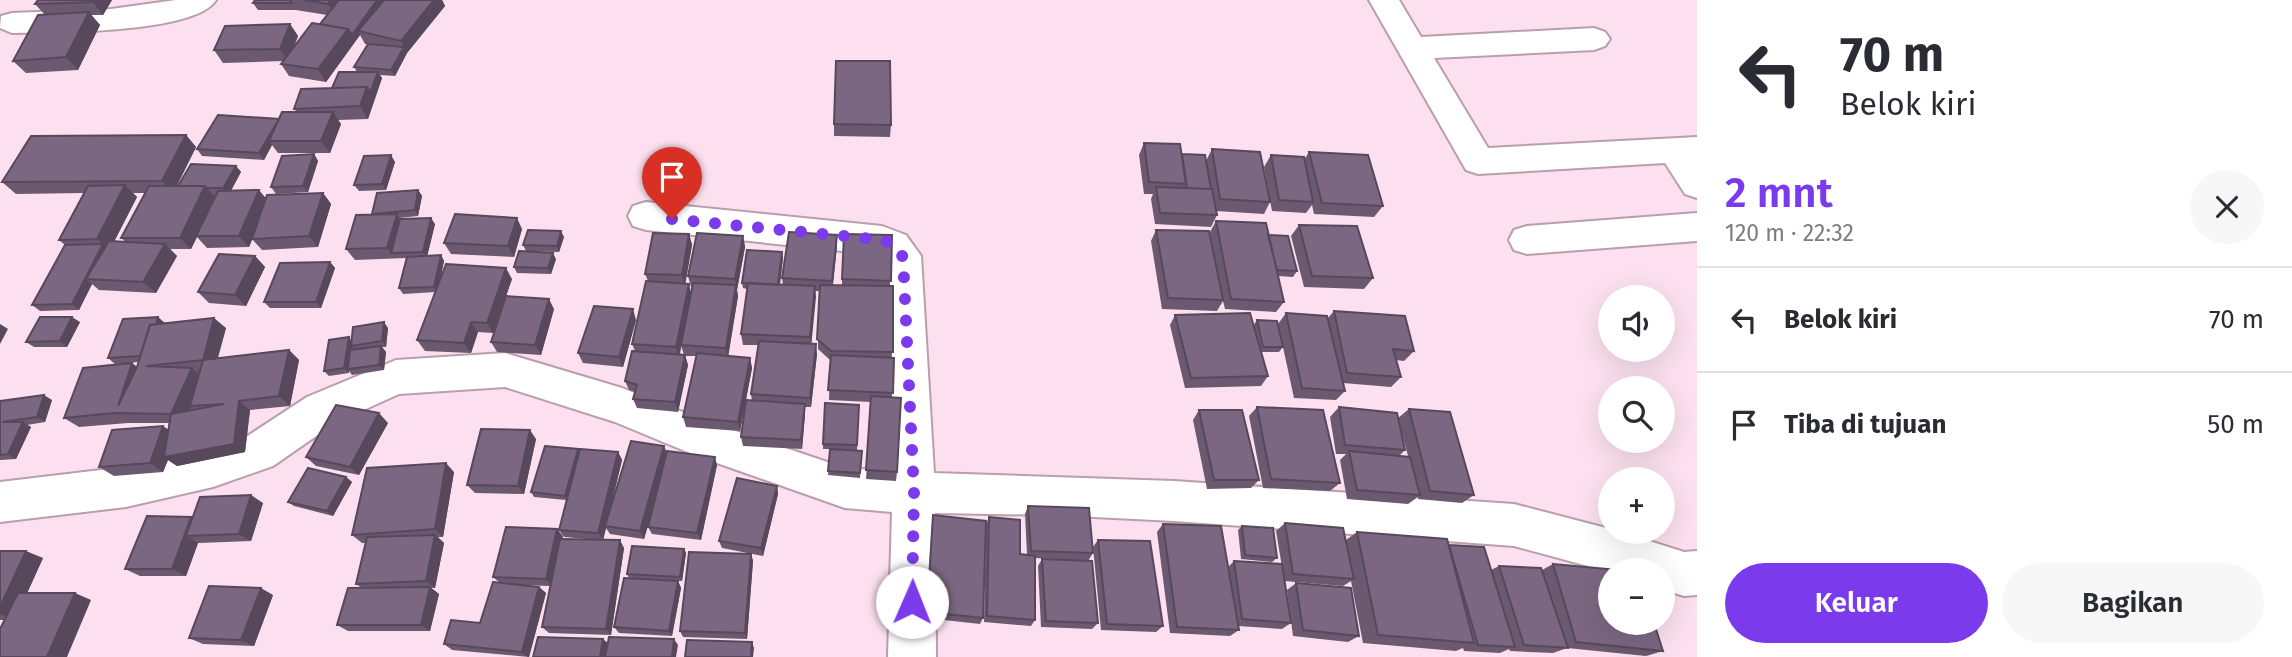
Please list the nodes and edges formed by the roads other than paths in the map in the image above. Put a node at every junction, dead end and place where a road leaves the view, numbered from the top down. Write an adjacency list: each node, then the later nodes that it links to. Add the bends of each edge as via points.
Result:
1 (201, 0): 3 (street, via 180,10 107,20)
2 (1384, 0): 5 (street)
3 (12, 16)
4 (1594, 39): 5 (street)
5 (1412, 48): 6 (street, via 1478,161)
6 (1685, 150): 7 (street)
7 (1697, 185)
8 (646, 216): 11 (street, via 883,240 893,245 903,257)
9 (1697, 227): 10 (street)
10 (1527, 240)
11 (914, 493): 12 (street, via 845,488 505,370 396,377 321,410 258,452 212,467 126,487); 13 (street, via 1174,501 1514,525 1588,543); 14 (street)
12 (0, 502)
13 (1693, 583)
14 (912, 657)

